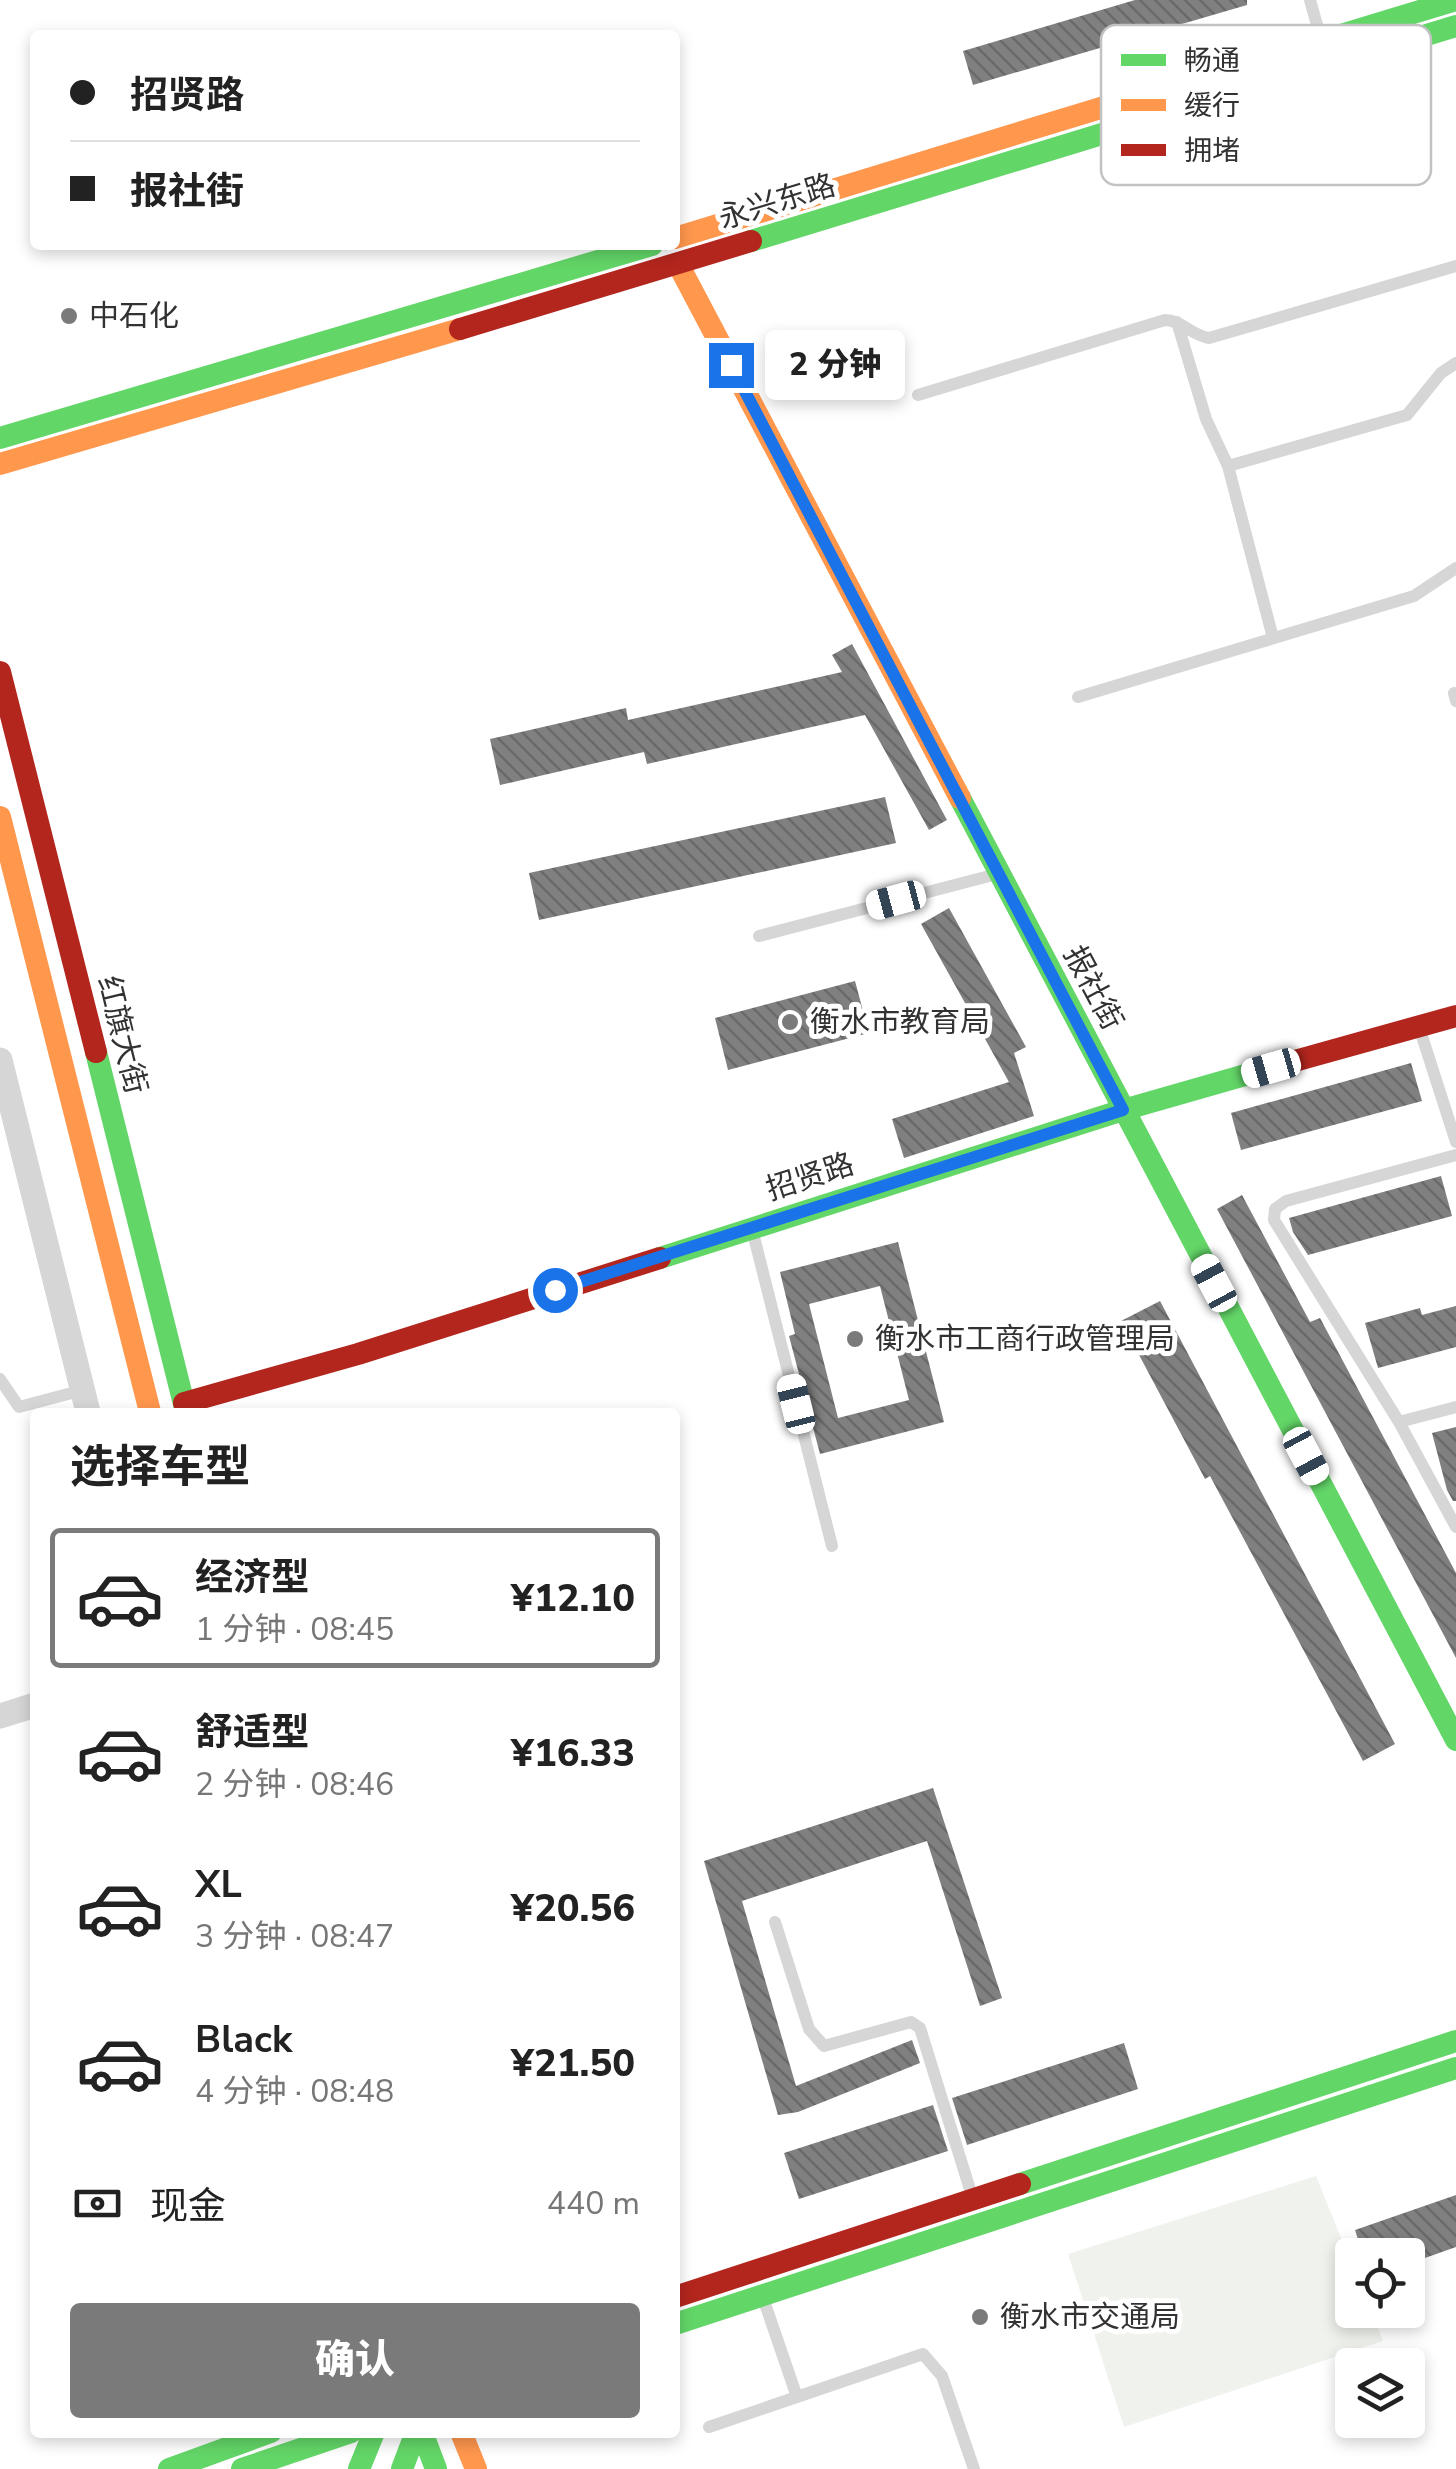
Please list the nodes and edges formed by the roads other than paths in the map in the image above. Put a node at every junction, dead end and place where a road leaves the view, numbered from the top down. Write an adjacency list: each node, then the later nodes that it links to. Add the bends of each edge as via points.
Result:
1 (1310, 0): 3 (lane)
2 (1456, 0): 4 (main road, 永兴东路)
3 (1317, 25)
4 (1374, 25)
5 (1456, 26): 6 (main road, 永兴东路)
6 (1431, 34)
7 (1101, 108): 9 (main road, 永兴东路)
8 (1101, 135): 11 (main road, 永兴东路)
9 (680, 236)
10 (635, 250): 16 (main road)
11 (678, 264): 17 (main road, 永兴东路); 24 (main road, 报社街)
12 (1456, 266): 13 (lane, via 1209,338)
13 (1176, 322): 15 (lane); 18 (lane)
14 (1456, 363): 18 (lane, via 1407,415)
15 (918, 396)
16 (0, 438)
17 (0, 464)
18 (1228, 466): 20 (lane)
19 (1456, 568): 20 (lane, via 1414,596)
20 (1273, 638): 22 (lane)
21 (0, 672): 38 (main road, 红旗大街)
22 (1078, 697)
23 (0, 817): 37 (main road)
24 (999, 874): 25 (lane); 30 (main road, 报社街)
25 (758, 936)
26 (1456, 1016): 27 (main road, 招贤路)
27 (1419, 1026): 30 (main road, 招贤路); 31 (lane)
28 (0, 1060): 29 (street)
29 (6, 1107): 35 (street)
30 (1123, 1110): 33 (main road, 招贤路); 44 (main road, 报社街)
31 (1456, 1142)
32 (1456, 1155): 39 (lane, via 1276,1209 1274,1220)
33 (751, 1228): 38 (main road, 招贤路); 41 (lane)
34 (0, 1380): 35 (lane, via 20,1407)
35 (86, 1401)
36 (1456, 1406): 39 (lane)
37 (149, 1408)
38 (185, 1408)
39 (1399, 1422): 40 (lane)
40 (1456, 1527)
41 (832, 1546)
42 (30, 1706): 43 (street)
43 (0, 1716)
44 (1456, 1740)
45 (774, 1922): 48 (lane, via 809,2030 824,2046 912,2022 920,2028)
46 (1456, 2041): 48 (main road)
47 (1456, 2068): 50 (main road)
48 (973, 2198): 49 (main road)
49 (680, 2295)
50 (762, 2295): 51 (main road); 52 (lane)
51 (680, 2322)
52 (797, 2397): 53 (lane); 66 (lane, via 923,2354 942,2376)
53 (708, 2428)
54 (254, 2438): 60 (main road)
55 (333, 2438): 61 (main road)
56 (372, 2438): 62 (main road)
57 (416, 2438): 63 (main road)
58 (422, 2438): 64 (main road)
59 (463, 2438): 65 (main road)
60 (169, 2469)
61 (242, 2469)
62 (359, 2469)
63 (402, 2469)
64 (436, 2469)
65 (476, 2469)
66 (974, 2469)

